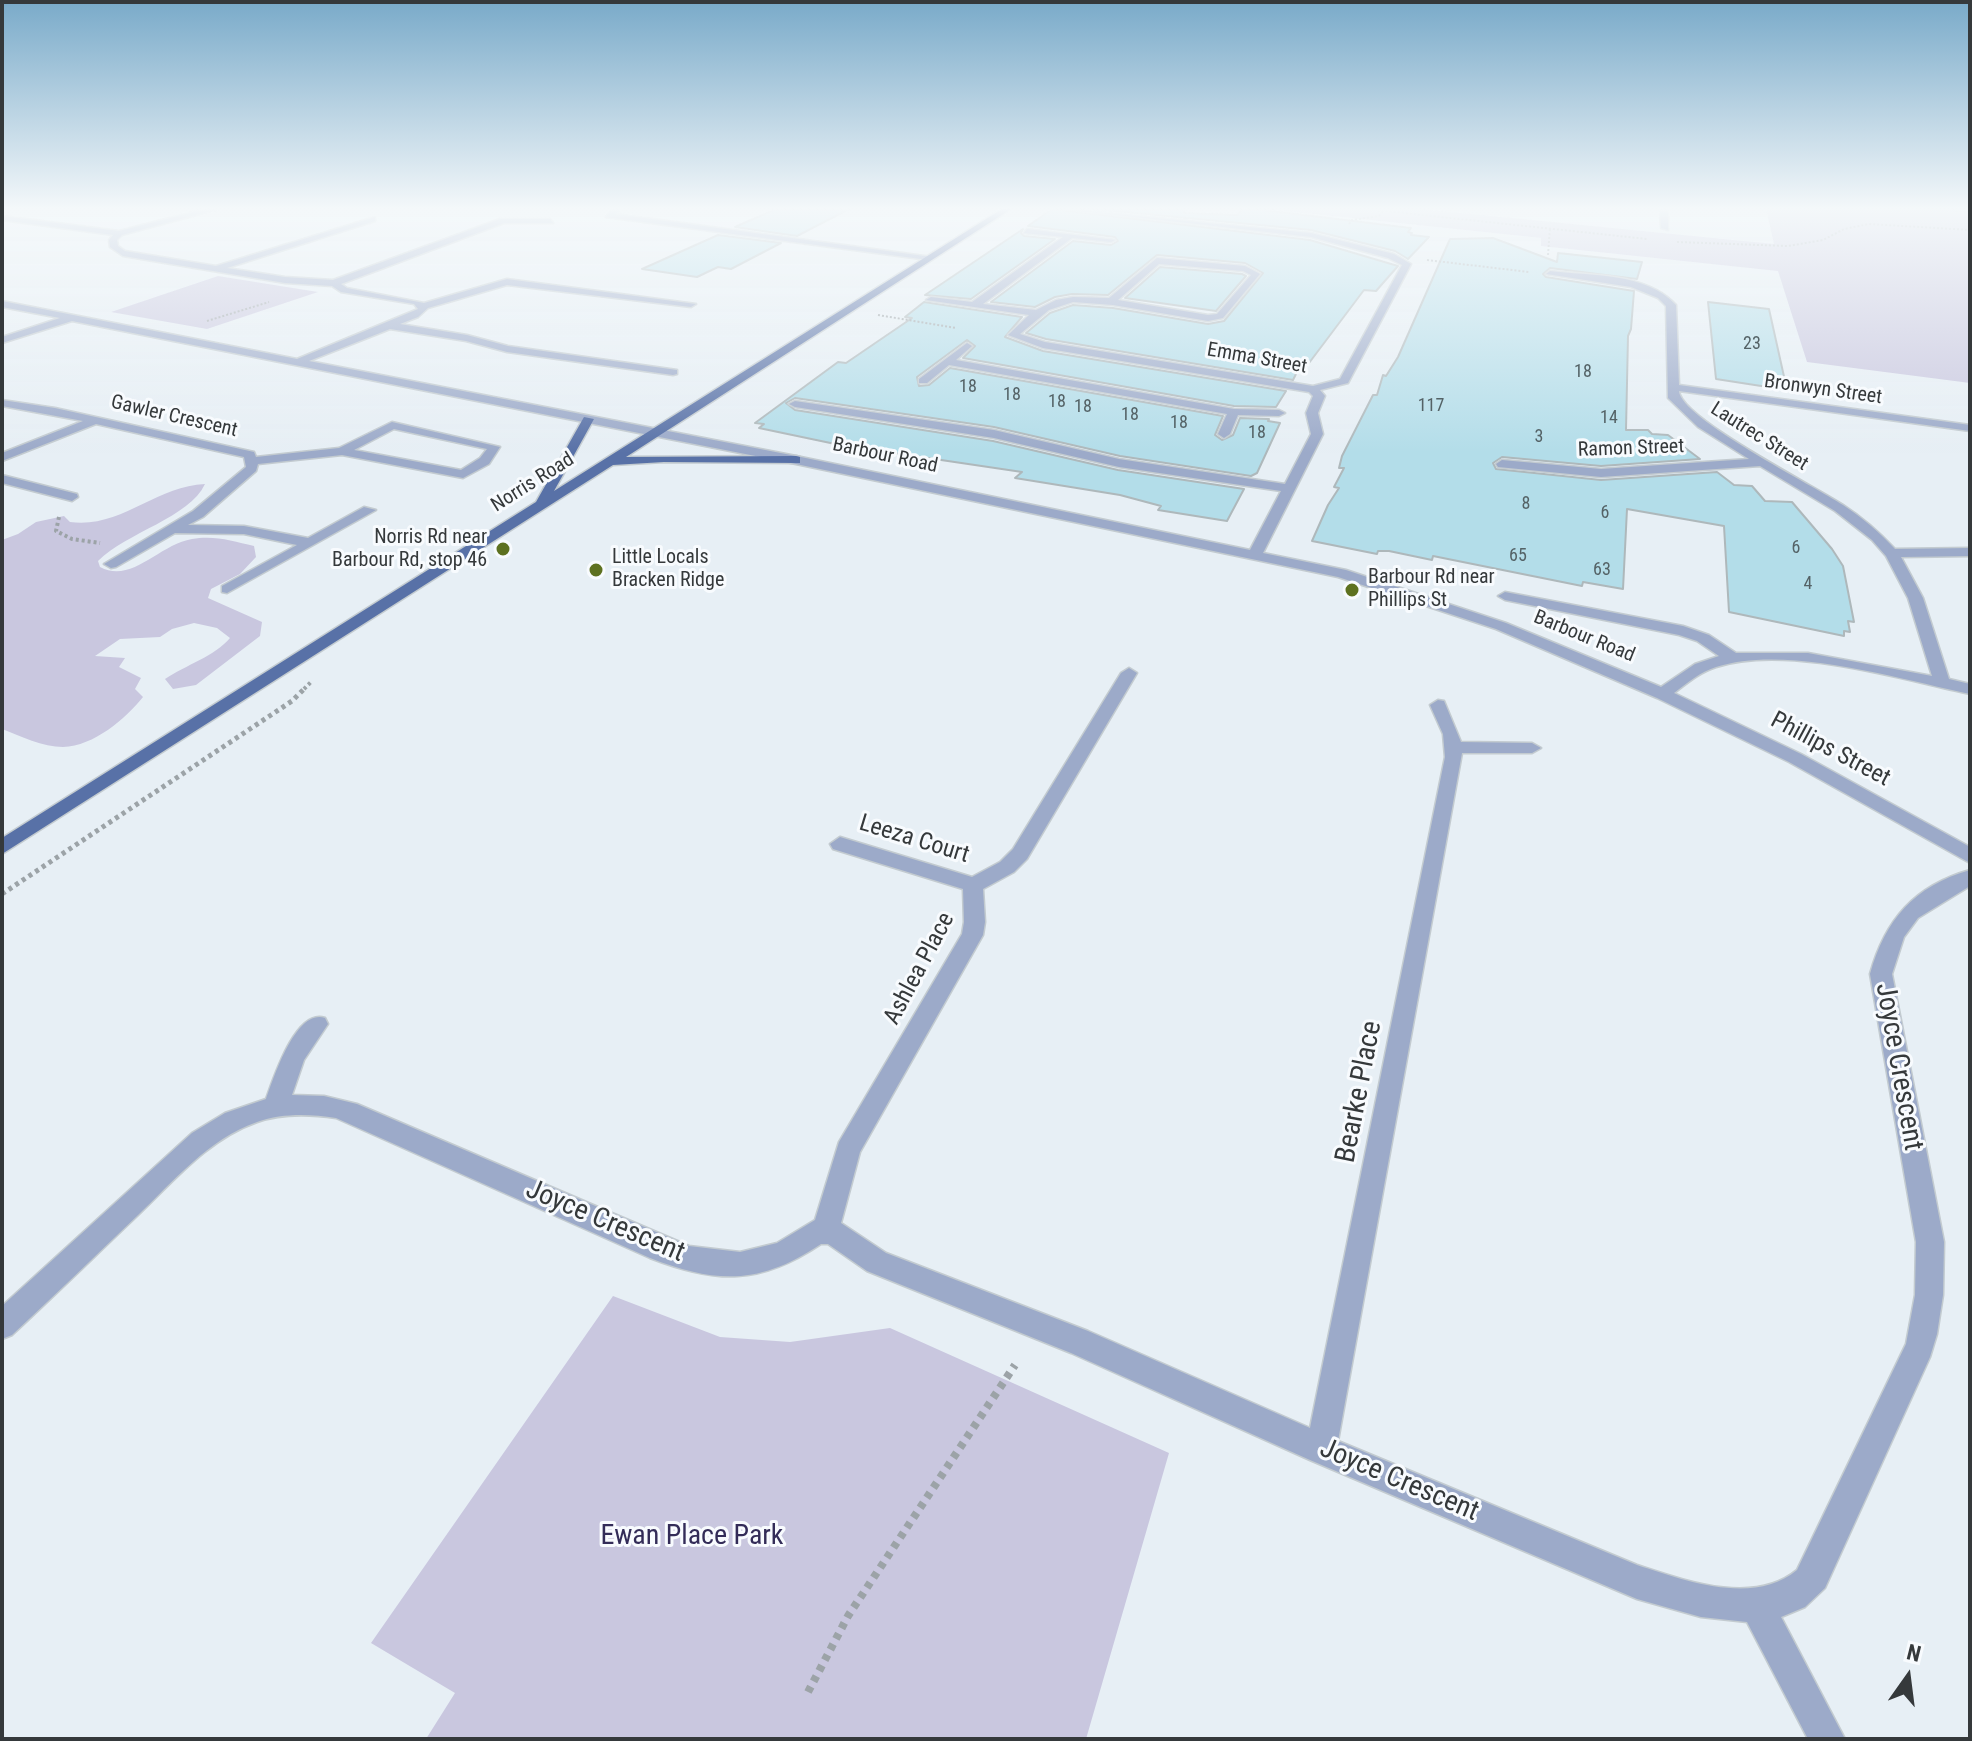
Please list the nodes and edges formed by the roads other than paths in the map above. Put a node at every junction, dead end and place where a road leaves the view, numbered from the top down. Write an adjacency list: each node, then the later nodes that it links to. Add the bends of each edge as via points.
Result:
1 (346, 290): 15 (street)
2 (478, 290): 15 (street)
3 (576, 290): 13 (street)
4 (876, 290): 38 (main road, Norris Road)
5 (995, 290): 14 (street)
6 (1124, 290): 11 (street)
7 (1242, 290): 11 (street, via 1220,316 1208,318)
8 (1393, 290): 30 (street, via 1344,381)
9 (1645, 290): 28 (street, via 1671,305)
10 (931, 300): 14 (street)
11 (1109, 303): 16 (street, via 1060,301)
12 (2, 304): 17 (street, Barbour Road)
13 (691, 304)
14 (976, 304): 16 (street)
15 (423, 306): 18 (street)
16 (1036, 313): 21 (street, Emma Street, via 1013,335)
17 (70, 318): 19 (street); 22 (street, Barbour Road)
18 (387, 326): 22 (street); 25 (street)
19 (2, 340)
20 (967, 346): 23 (street)
21 (1144, 361): 24 (street); 30 (street, Emma Street)
22 (298, 362): 35 (street, Barbour Road)
23 (948, 362): 27 (street); 29 (street)
24 (1135, 370)
25 (673, 372)
26 (1126, 379): 29 (street)
27 (923, 381)
28 (1672, 387): 37 (street, Bronwyn Street); 45 (street, Lautrec Street, via 1684,412)
29 (1116, 389): 33 (street)
30 (1313, 389): 48 (street, Emma Street, via 1319,396 1312,413 1317,434)
31 (2, 403): 36 (street, Gawler Crescent)
32 (795, 404): 48 (street)
33 (1234, 412): 34 (street); 39 (street)
34 (1279, 413)
35 (588, 419): 38 (street, Barbour Road); 50 (main road)
36 (95, 420): 41 (street); 43 (street, Gawler Crescent, via 250,455)
37 (1970, 428)
38 (654, 432): 42 (street, Barbour Road); 44 (main road, Norris Road)
39 (1224, 434)
40 (342, 451): 40 (street, via 392,425 494,447 485,461 463,474); 43 (street)
41 (2, 457)
42 (796, 460): 44 (main road); 56 (street, Barbour Road)
43 (251, 461): 52 (street, Gawler Crescent, via 252,468 232,487)
44 (608, 461): 50 (main road, Norris Road)
45 (1761, 462): 46 (street, Ramon Street, via 1601,473); 55 (street, Lautrec Street, via 1858,522)
46 (1502, 464)
47 (2, 479): 49 (street)
48 (1289, 488): 56 (street, Emma Street)
49 (72, 497)
50 (540, 504): 69 (main road, Norris Road)
51 (369, 510): 53 (street)
52 (173, 529): 53 (street, via 244,530); 57 (street, Gawler Crescent)
53 (310, 543): 58 (street)
54 (1970, 552): 55 (street)
55 (1891, 553): 62 (street, Lautrec Street, via 1908,582)
56 (1255, 554): 64 (street, Barbour Road, via 1430,601)
57 (111, 564)
58 (227, 589)
59 (1505, 596): 60 (street, Barbour Road, via 1683,631)
60 (1733, 659): 62 (street, via 1799,658); 64 (street, via 1691,673)
61 (1129, 673): 72 (street, via 1020,854)
62 (1942, 683): 63 (street)
63 (1970, 689)
64 (1663, 694): 70 (street, Phillips Street, via 1795,758)
65 (1438, 705): 66 (street)
66 (1455, 747): 67 (street); 77 (street, Bearke Place)
67 (1532, 748)
68 (840, 844): 72 (street, Leeza Court)
69 (2, 847)
70 (1970, 856)
71 (1970, 877): 78 (street, Joyce Crescent, via 1920,902 1901,922 1881,974 1930,1242 1930,1300 1920,1347 1808,1584 1786,1599)
72 (974, 885): 75 (street, Ashlea Place, via 977,920 972,935 848,1150)
73 (317, 1024): 74 (street, via 294,1056)
74 (275, 1107): 75 (street, Joyce Crescent, via 323,1104 348,1111 689,1259 740,1265 766,1260); 76 (street, Joyce Crescent, via 223,1126 187,1154)
75 (825, 1231): 77 (street, Joyce Crescent, via 877,1262 1078,1341)
76 (2, 1325)
77 (1321, 1449): 78 (street, Joyce Crescent, via 1637,1582 1685,1599)
78 (1756, 1604): 79 (street)
79 (1827, 1739)

